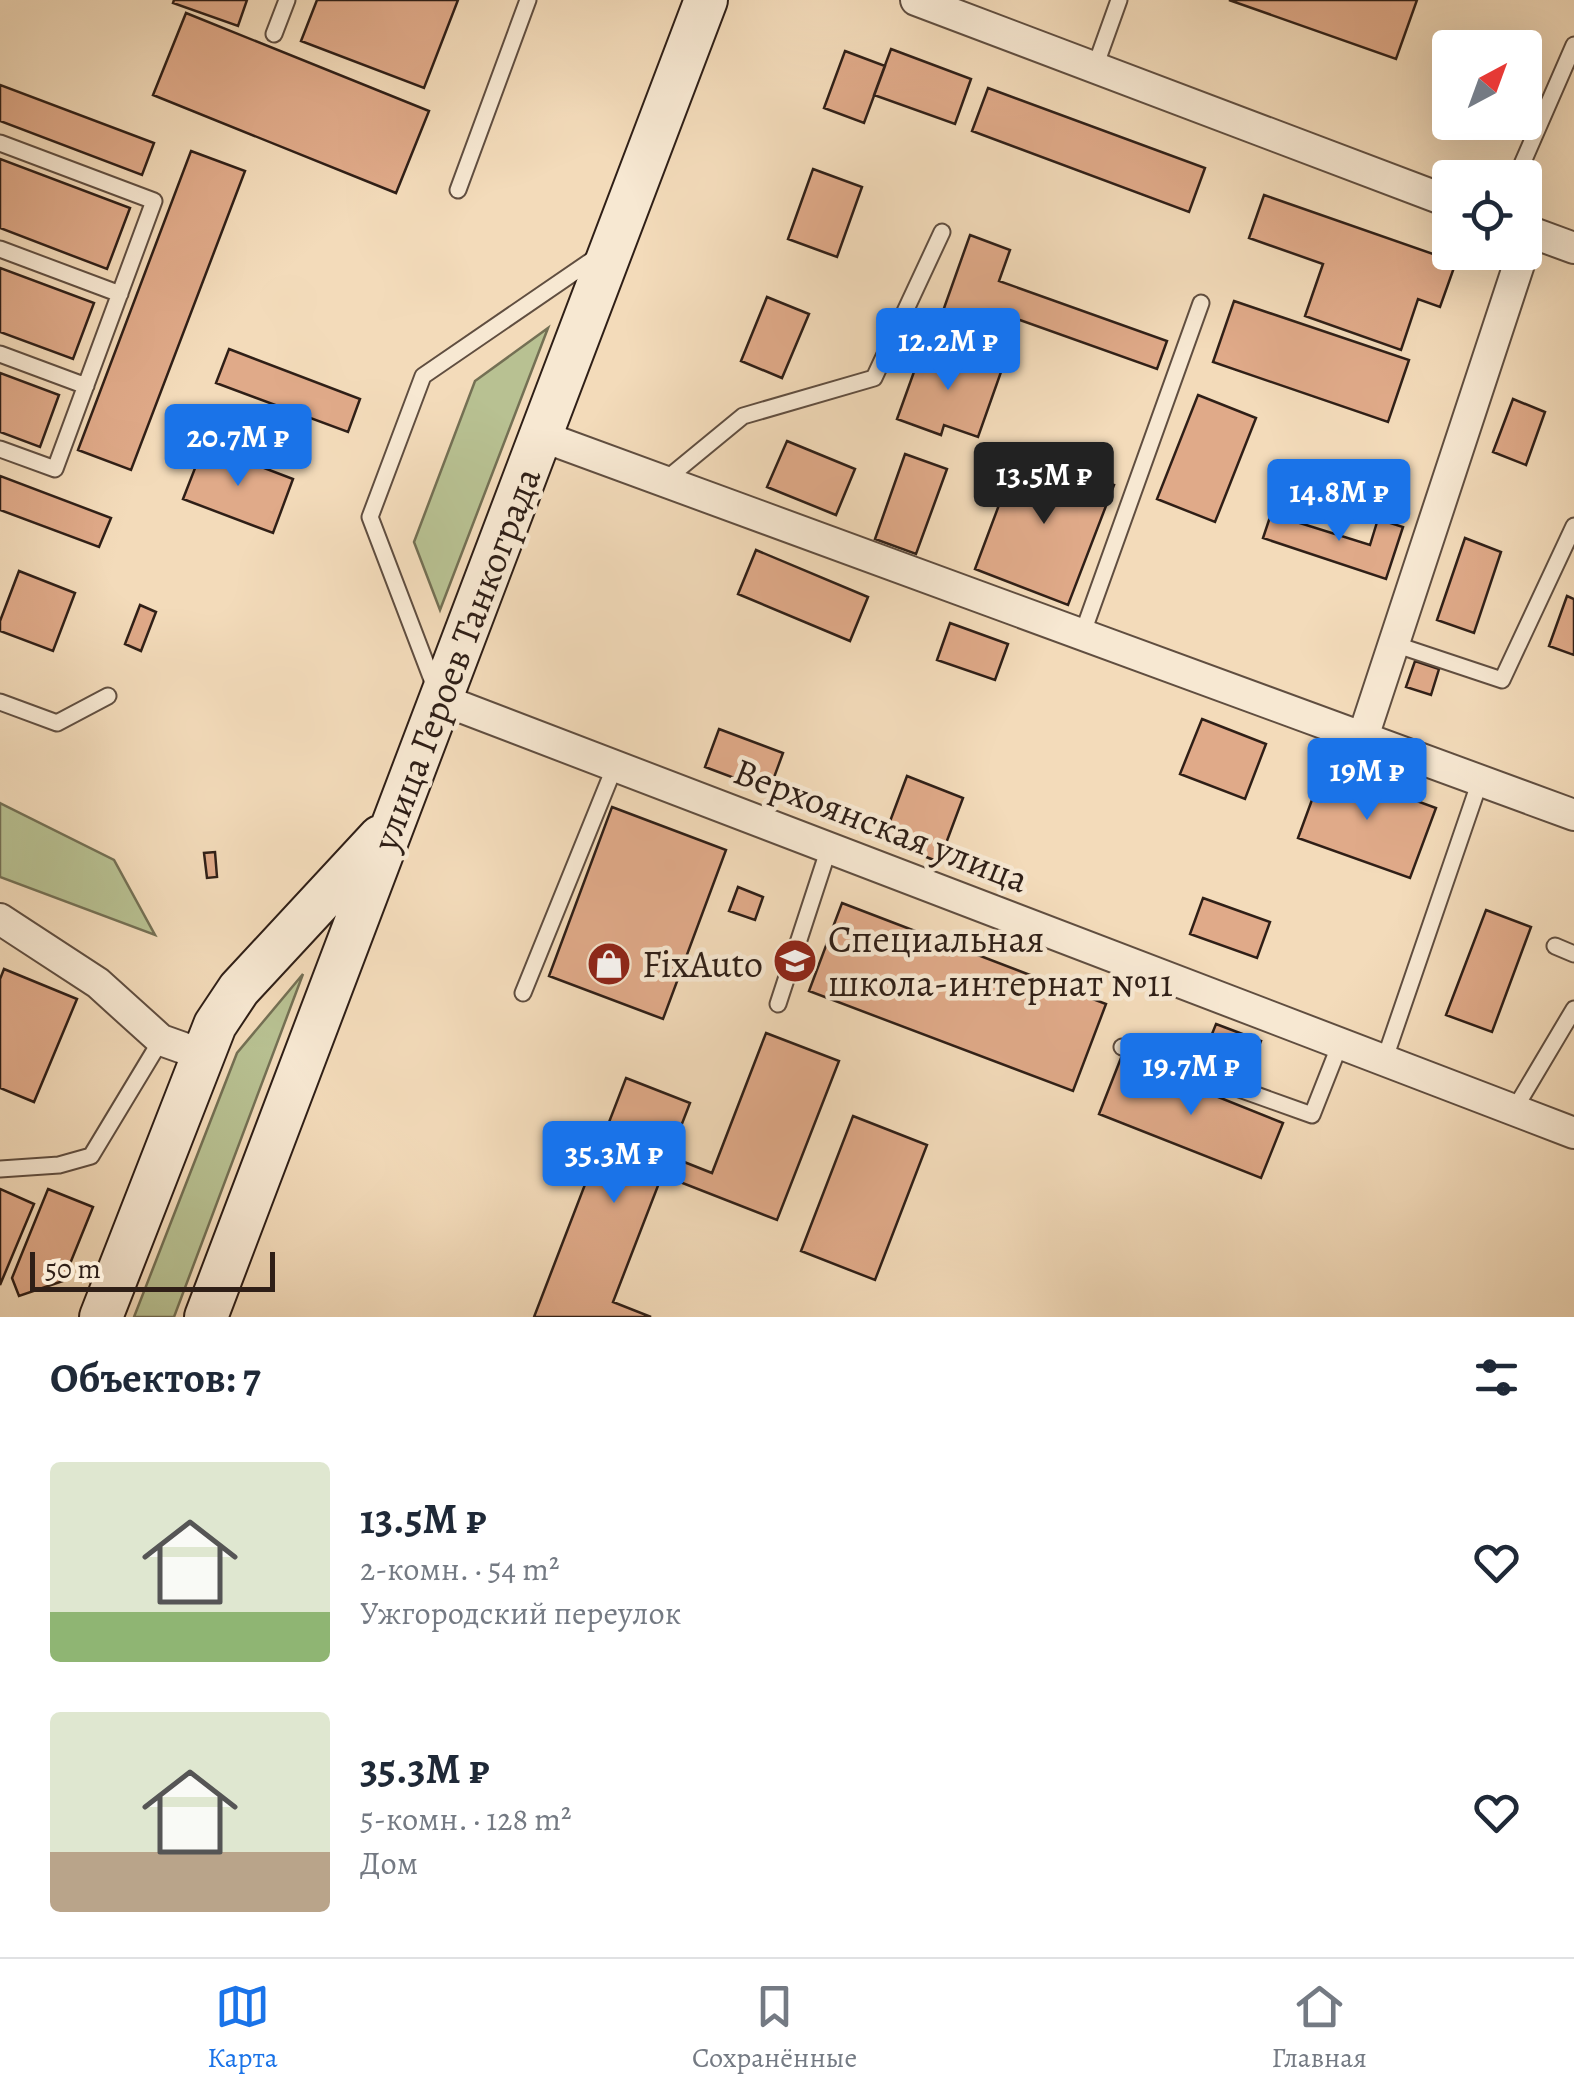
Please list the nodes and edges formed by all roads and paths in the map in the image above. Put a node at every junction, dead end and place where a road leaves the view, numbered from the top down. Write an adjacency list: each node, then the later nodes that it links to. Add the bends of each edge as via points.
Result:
1 (287, 0): 6 (lane)
2 (528, 0): 11 (lane)
3 (706, 0): 15 (main road, улица Героев Танкограда)
4 (916, 0): 8 (street)
5 (1119, 0): 8 (lane)
6 (274, 34)
7 (1574, 45): 10 (lane)
8 (1094, 67): 12 (street)
9 (0, 142): 19 (lane, via 154,201)
10 (1524, 160)
11 (458, 190)
12 (1432, 195)
13 (942, 232): 25 (lane, via 874,378 743,416)
14 (1542, 243): 16 (street)
15 (613, 246): 23 (main road, улица Героев Танкограда); 30 (lane, via 423,376 370,517)
16 (1574, 248)
17 (0, 249): 19 (lane)
18 (1516, 270): 28 (street)
19 (120, 294): 22 (lane)
20 (1201, 303): 27 (lane)
21 (0, 354): 22 (lane)
22 (86, 386): 24 (lane, via 55,469)
23 (541, 436): 25 (street); 30 (main road, улица Героев Танкограда)
24 (0, 448)
25 (664, 482): 27 (street)
26 (1574, 526): 28 (lane, via 1502,680)
27 (1082, 635): 32 (street)
28 (1394, 644): 32 (street)
29 (108, 696): 31 (lane, via 58,723)
30 (440, 699): 33 (street, Верхоянская улица); 36 (main road, улица Героев Танкограда)
31 (0, 702)
32 (1363, 738): 34 (street)
33 (615, 766): 37 (street, Верхоянская улица); 41 (lane)
34 (1480, 781): 35 (street); 48 (lane)
35 (1574, 815)
36 (394, 822): 47 (main road, via 238,989); 53 (main road, улица Героев Танкограда)
37 (830, 848): 42 (lane); 45 (street, Верхоянская улица)
38 (0, 919): 44 (street, via 98,983)
39 (1555, 946): 40 (lane)
40 (1574, 954)
41 (524, 993)
42 (778, 1004)
43 (1574, 1009): 49 (lane)
44 (161, 1040): 47 (street); 51 (lane, via 91,1156)
45 (1340, 1044): 46 (lane, via 1312,1115); 48 (street, Верхоянская улица)
46 (1122, 1047)
47 (203, 1056): 52 (main road)
48 (1384, 1060): 49 (street, Верхоянская улица)
49 (1514, 1110): 50 (street, Верхоянская улица)
50 (1574, 1133)
51 (0, 1168)
52 (101, 1317)
53 (206, 1317)

